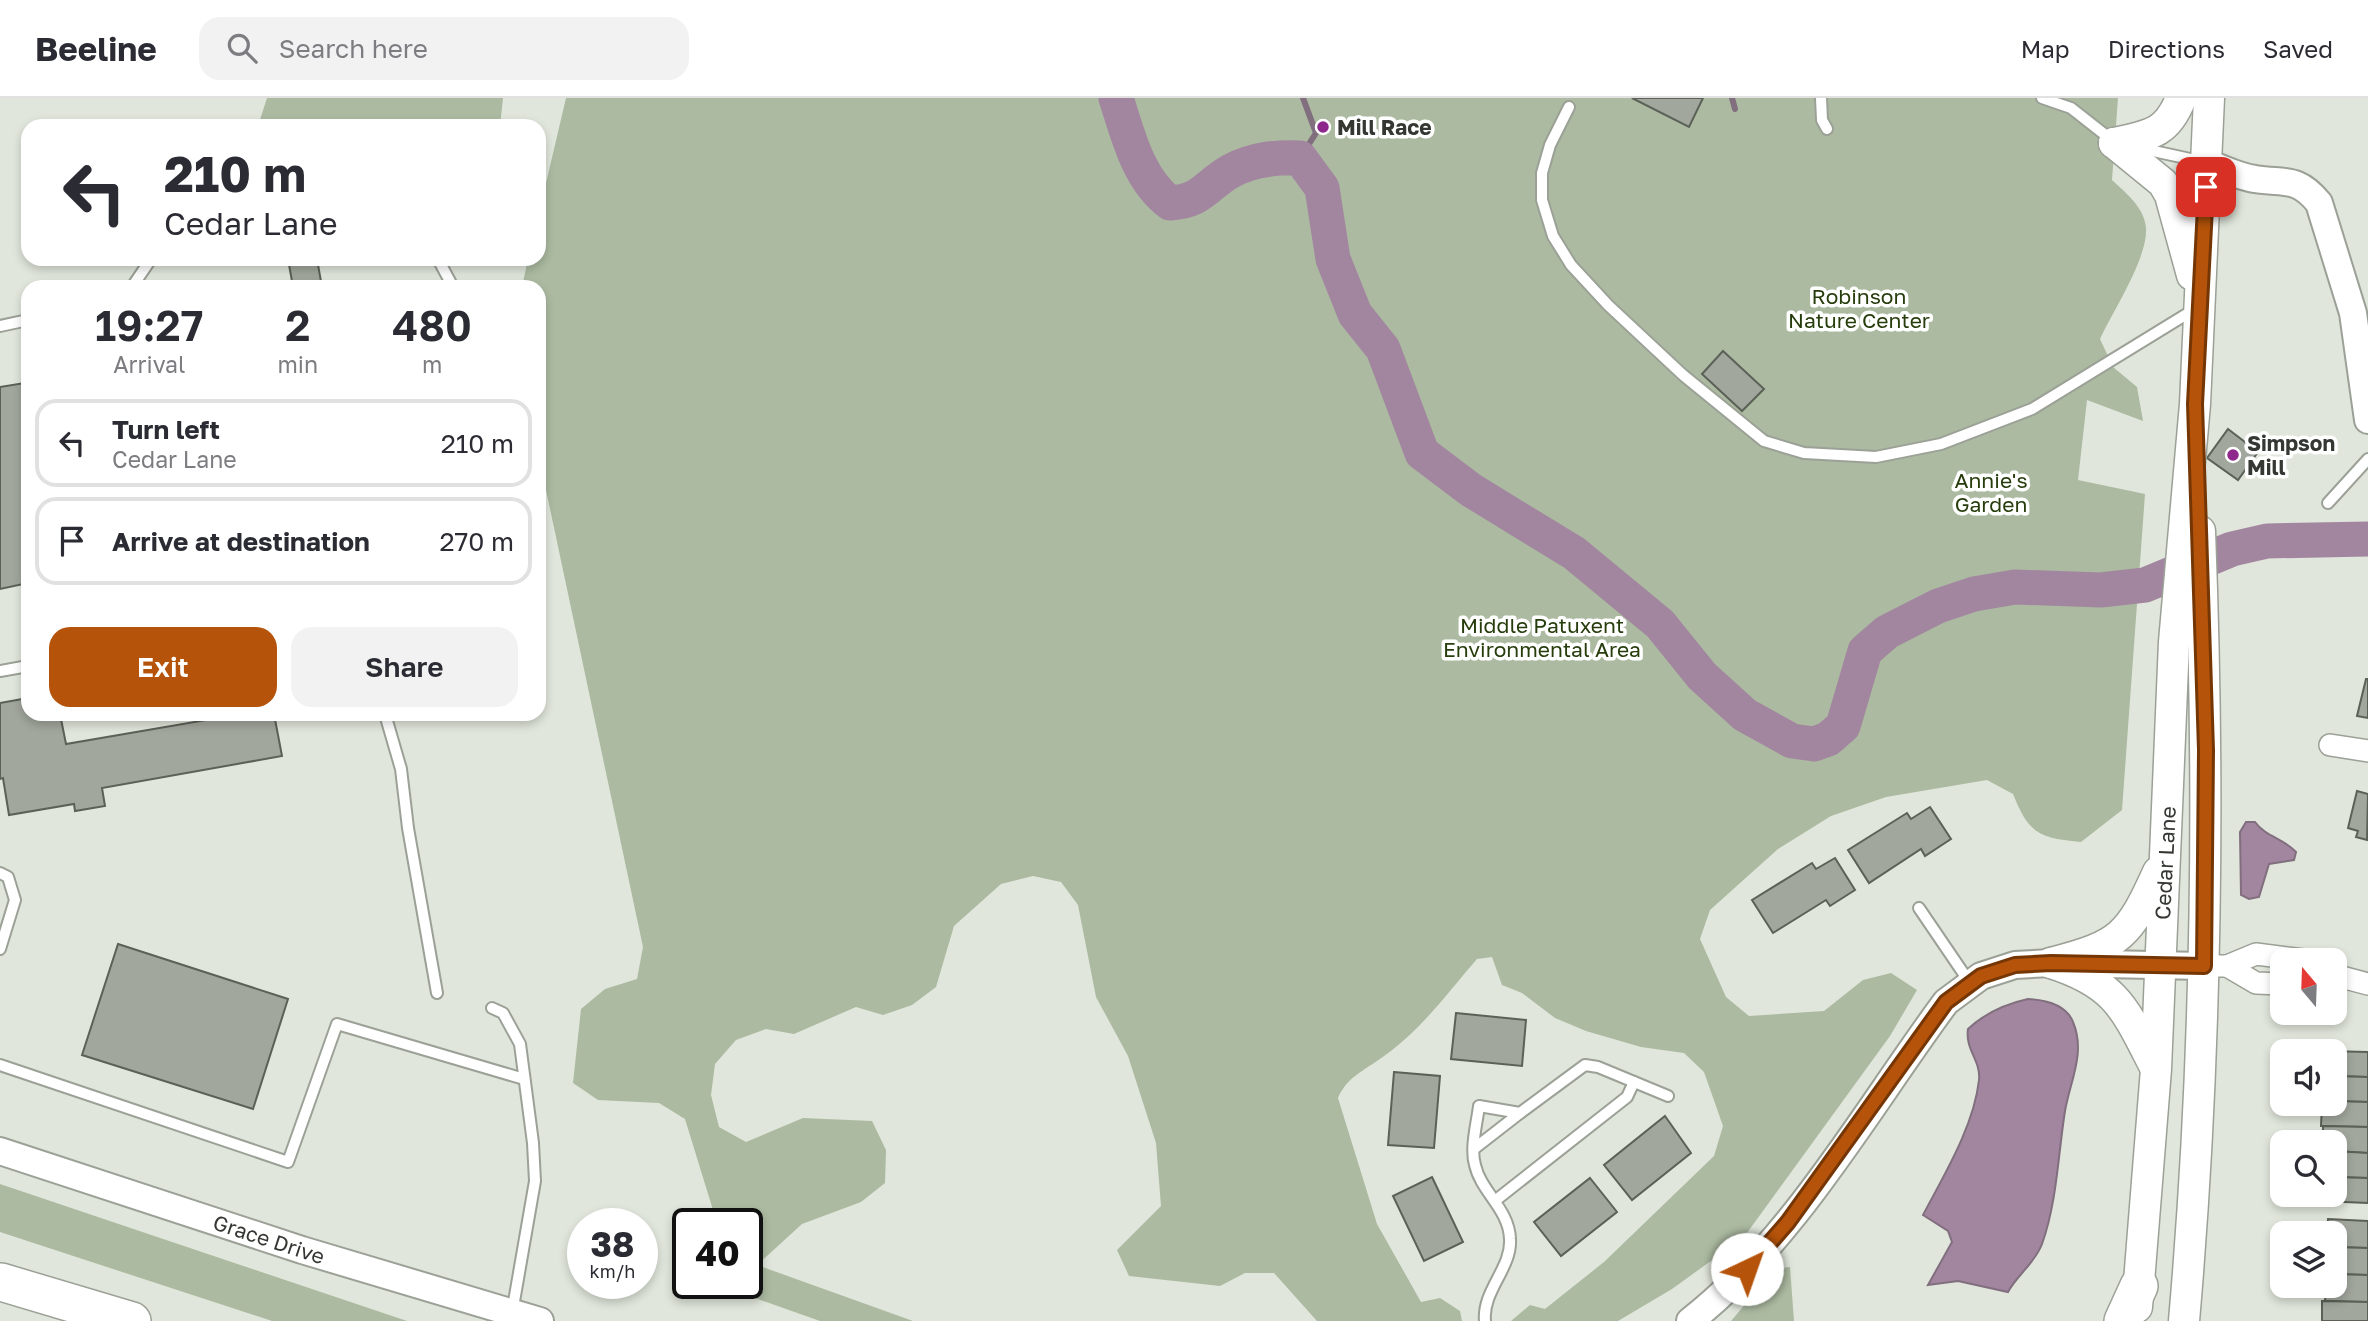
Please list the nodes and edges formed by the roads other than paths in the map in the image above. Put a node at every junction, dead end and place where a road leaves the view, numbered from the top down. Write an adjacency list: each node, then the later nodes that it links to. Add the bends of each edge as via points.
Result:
1 (1821, 98): 6 (lane)
2 (2042, 98): 7 (lane, via 2071,108)
3 (2181, 98): 7 (main road, via 2175,114 2158,131)
4 (2208, 98): 8 (main road, Cedar Lane)
5 (1569, 107): 9 (lane, via 1542,173 1542,200 1553,236 1580,275 1683,375 1753,433 1777,445 1810,454 1876,457 1941,444 2032,409)
6 (1827, 129)
7 (2115, 143): 8 (lane); 9 (main road, via 2170,195)
8 (2207, 163): 9 (main road, Cedar Lane); 13 (street, via 2254,179 2295,182 2319,203 2353,313)
9 (2200, 306): 12 (main road, Cedar Lane)
10 (21, 322): 11 (lane)
11 (0, 326)
12 (2195, 404): 21 (main road, Cedar Lane, via 2174,642); 27 (main road, Cedar Lane, via 2203,624)
13 (2368, 420)
14 (2368, 459): 15 (lane)
15 (2328, 503)
16 (21, 667): 17 (lane)
17 (0, 671)
18 (387, 721): 32 (lane, via 401,769)
19 (2330, 745): 20 (street)
20 (2368, 751)
21 (2165, 856): 26 (main road, via 2140,911 2124,933 2108,945); 27 (main road, Cedar Lane)
22 (0, 873): 24 (lane, via 8,877 15,900)
23 (1919, 908): 29 (lane)
24 (0, 949)
25 (2270, 956): 27 (street, via 2256,954)
26 (2051, 963): 27 (street); 29 (street, via 2003,967); 35 (main road, via 2095,981 2113,995)
27 (2194, 966): 30 (street); 35 (main road, Cedar Lane); 52 (main road); 53 (main road, Cedar Lane, via 2194,1207)
28 (2347, 978): 31 (street)
29 (1970, 983): 50 (street, via 1946,1002 1788,1222 1747,1269)
30 (2270, 984)
31 (2368, 984)
32 (437, 993)
33 (492, 1008): 36 (lane, via 513,1026)
34 (0, 1065): 36 (lane, via 288,1162 337,1024)
35 (2156, 1069): 44 (main road, Cedar Lane)
36 (524, 1079): 45 (lane, via 535,1181)
37 (1634, 1082): 38 (lane); 39 (lane, via 1585,1065); 42 (lane, via 1627,1097)
38 (1668, 1096)
39 (1520, 1113): 40 (lane); 40 (lane, via 1479,1106)
40 (1475, 1148): 42 (lane, via 1476,1170)
41 (0, 1151): 45 (street, Grace Drive)
42 (1496, 1200): 49 (lane, via 1508,1229 1510,1249 1486,1304)
43 (0, 1281): 46 (highway); 47 (highway)
44 (2137, 1303): 51 (highway)
45 (512, 1313): 48 (street, Grace Drive)
46 (116, 1321)
47 (132, 1321)
48 (540, 1321)
49 (1485, 1321)
50 (1690, 1321)
51 (2123, 1321)
52 (2166, 1321)
53 (2184, 1321)

